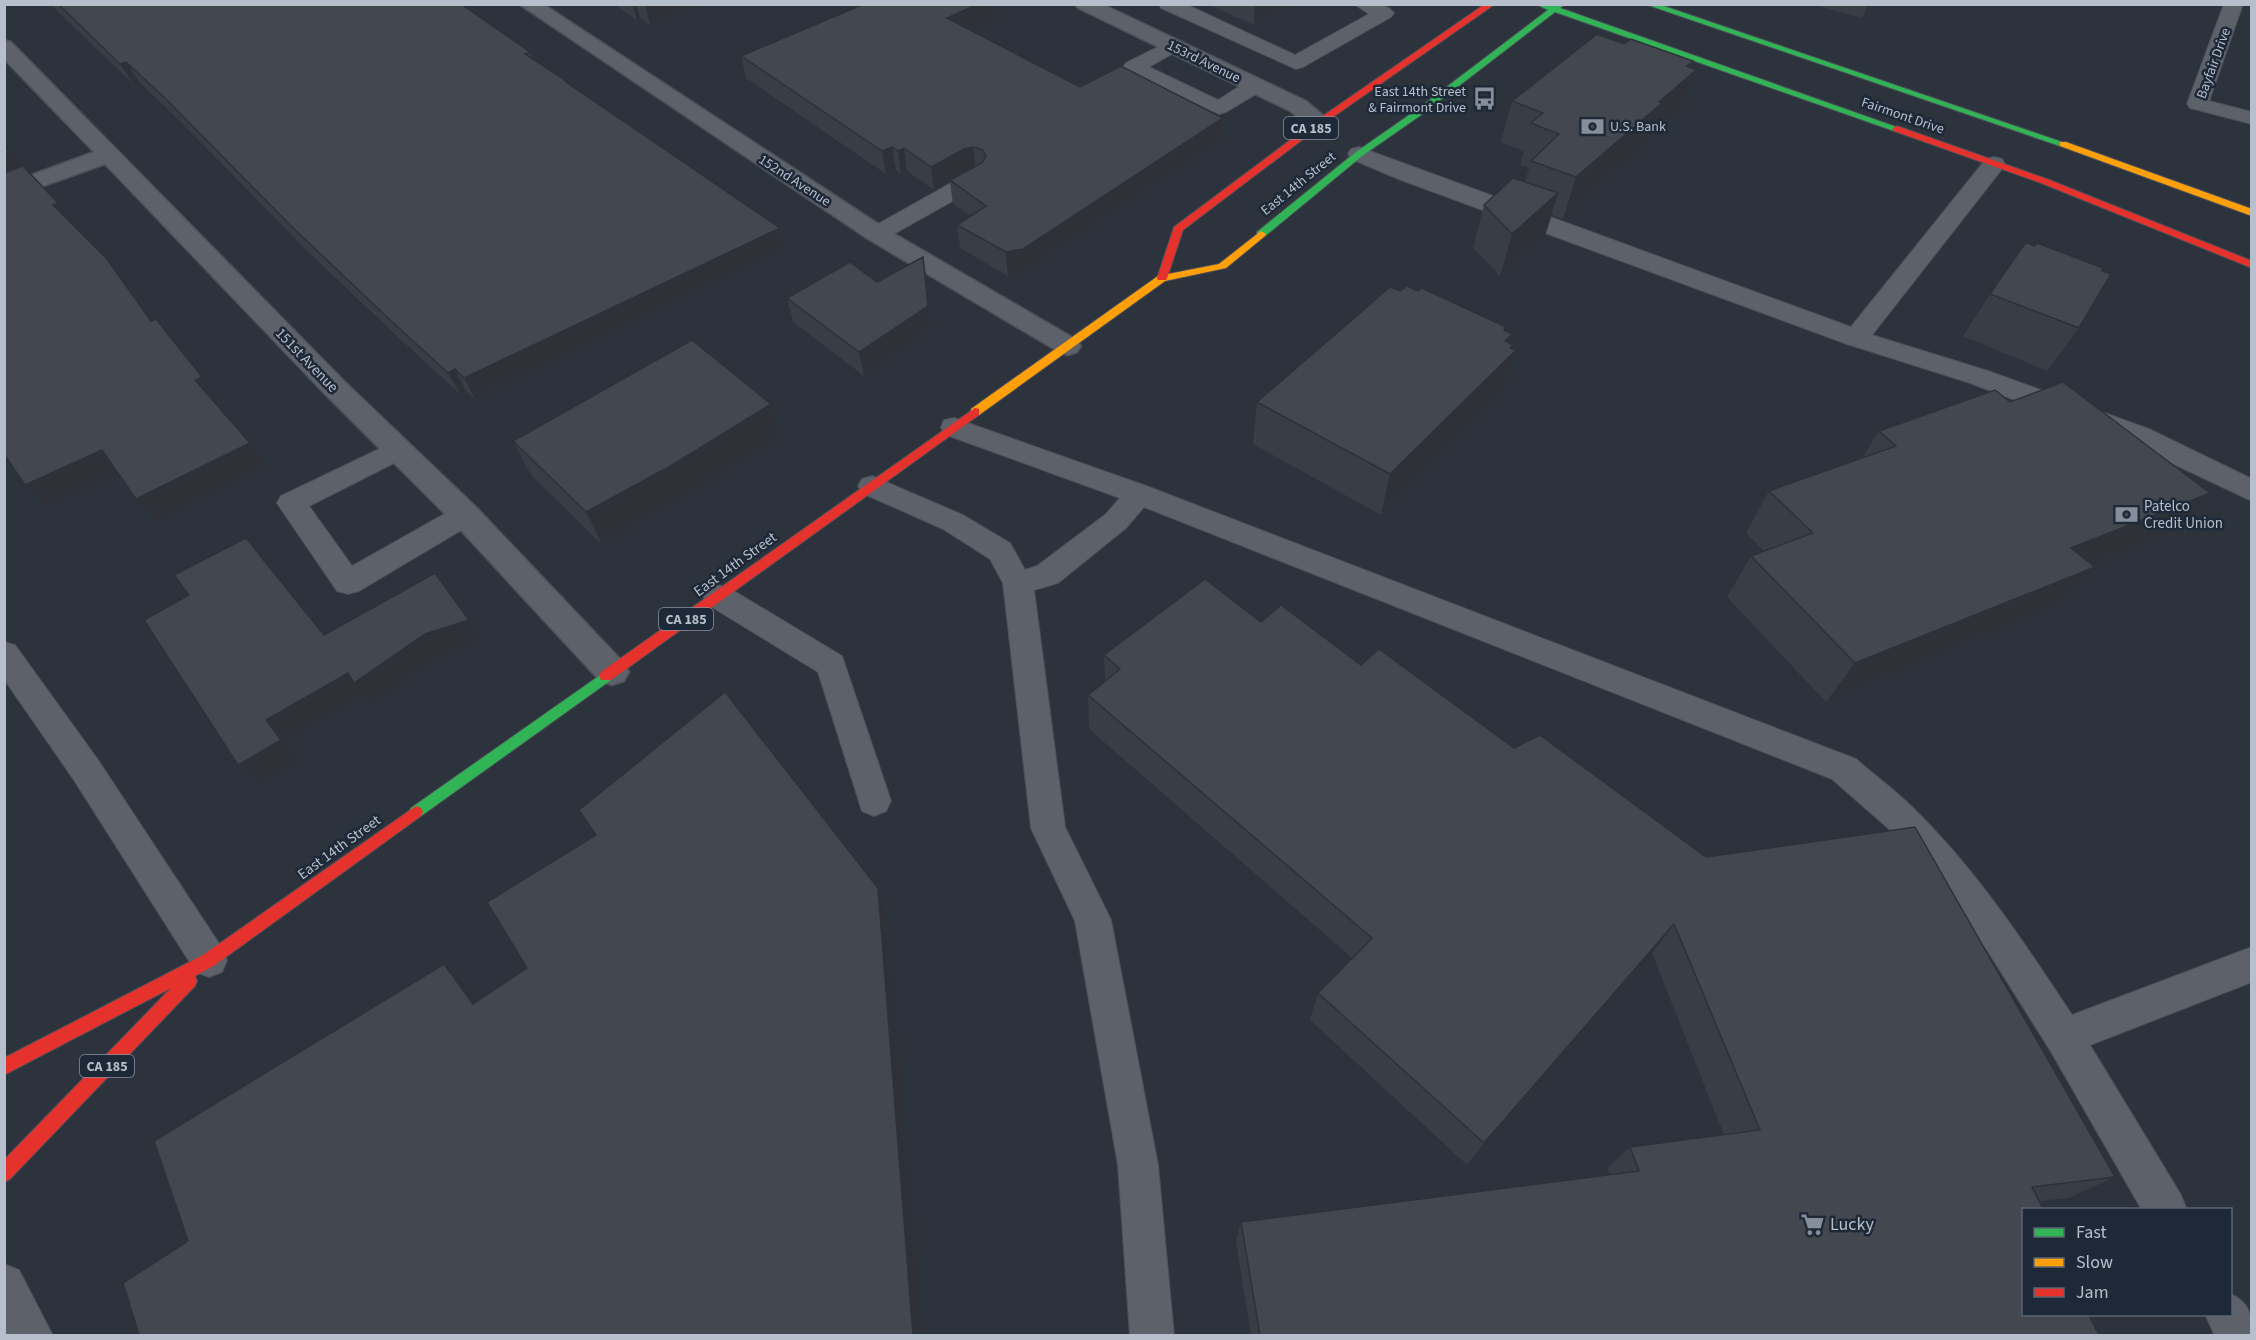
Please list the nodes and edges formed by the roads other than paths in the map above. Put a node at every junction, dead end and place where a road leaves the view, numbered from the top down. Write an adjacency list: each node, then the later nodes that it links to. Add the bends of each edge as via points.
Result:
1 (529, 4): 20 (street, 152nd Avenue)
2 (1085, 4): 10 (street, 153rd Avenue)
3 (1168, 4): 4 (lane, via 1296,63 1384,13)
4 (1364, 4)
5 (1491, 4): 13 (main road, CA 185)
6 (1649, 4): 19 (main road, Fairmont Drive, via 2045,138)
7 (2234, 4): 12 (lane, Bayfair Drive, via 2197,104)
8 (1551, 6): 14 (main road, East 14th Street / CA 185, via 1418,113); 16 (main road, Fairmont Drive)
9 (4, 46): 15 (street, 151st Avenue)
10 (1172, 46): 11 (street, 153rd Avenue); 11 (lane, via 1133,67 1219,108)
11 (1256, 86): 13 (street, 153rd Avenue, via 1298,106)
12 (2252, 118)
13 (1320, 122): 22 (main road, CA 185, via 1178,229)
14 (1359, 154): 22 (main road, East 14th Street / CA 185, via 1222,266); 23 (lane)
15 (108, 155): 18 (street); 26 (street, 151st Avenue)
16 (1994, 164): 21 (main road, Fairmont Drive); 23 (lane)
17 (975, 179): 20 (lane)
18 (4, 194)
19 (2252, 213)
20 (877, 234): 24 (street, 152nd Avenue)
21 (2252, 265)
22 (1162, 278): 24 (main road, East 14th Street / CA 185)
23 (1856, 338): 28 (lane, via 1978,377 2139,436)
24 (1068, 346): 25 (main road, East 14th Street / CA 185)
25 (954, 427): 27 (main road, East 14th Street / CA 185); 29 (lane)
26 (398, 449): 30 (street, 151st Avenue); 30 (lane, via 291,503 348,583)
27 (872, 486): 31 (lane, via 953,522 1000,551); 32 (main road, East 14th Street / CA 185)
28 (2252, 491)
29 (1139, 494): 31 (lane, via 1116,521 1047,575); 38 (lane, via 1844,769 1900,817 1957,882 2002,941)
30 (465, 515): 34 (street, 151st Avenue)
31 (1018, 583): 45 (lane, via 1048,828 1093,920 1138,1166)
32 (718, 596): 34 (main road, East 14th Street / CA 185); 35 (lane, via 831,665)
33 (4, 654): 36 (lane, via 86,770)
34 (612, 672): 36 (main road, East 14th Street / CA 185)
35 (874, 801)
36 (209, 960): 39 (main road, East 14th Street / CA 185); 40 (main road, East 14th Street / CA 185)
37 (2252, 964): 38 (lane)
38 (2064, 1037): 41 (lane)
39 (4, 1067)
40 (4, 1173)
41 (2165, 1208)
42 (4, 1285): 44 (lane)
43 (2228, 1316): 46 (lane)
44 (31, 1335)
45 (1152, 1335)
46 (2239, 1335)

